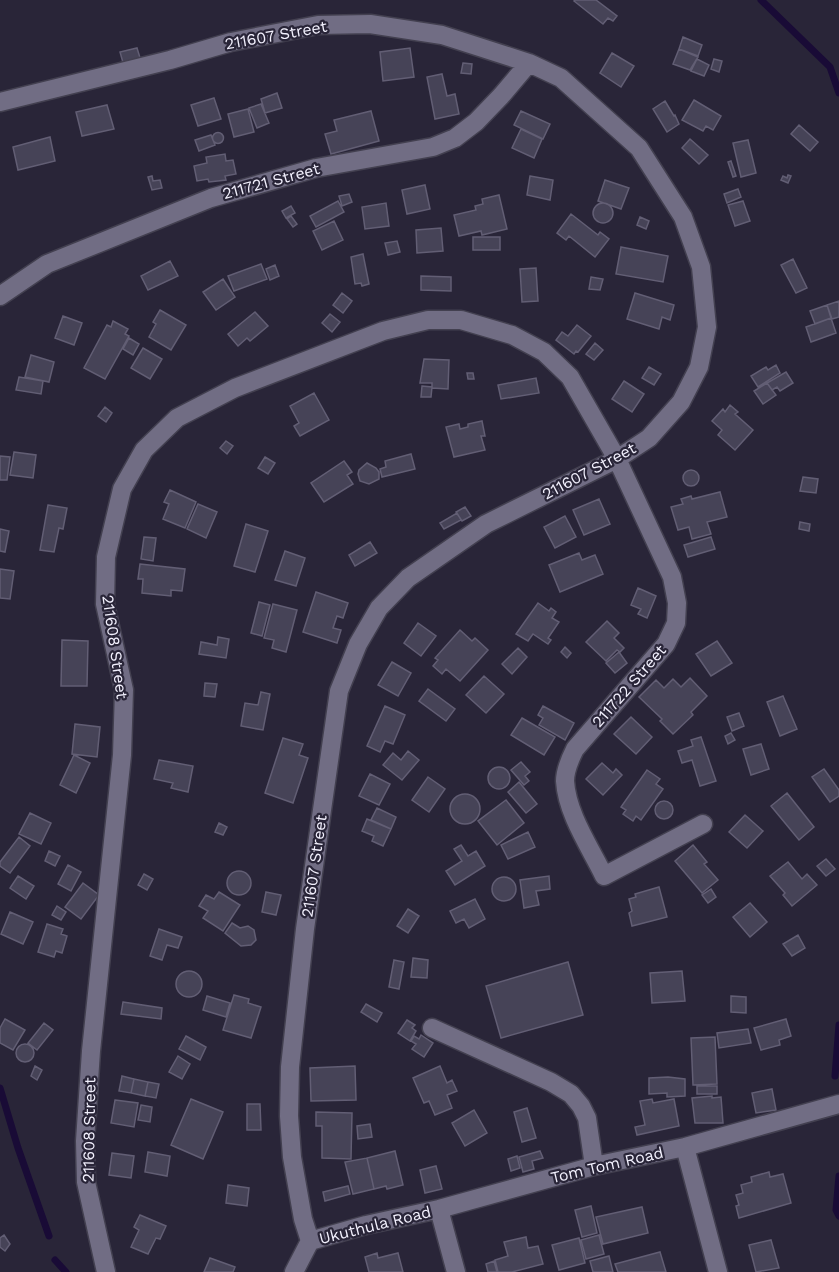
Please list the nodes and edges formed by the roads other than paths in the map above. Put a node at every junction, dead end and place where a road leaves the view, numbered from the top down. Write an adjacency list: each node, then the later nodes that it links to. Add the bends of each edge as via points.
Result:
1 (529, 63): 2 (street, 211607 Street, via 442,35 370,24 318,25 231,42); 3 (street, 211721 Street, via 476,122 455,138 433,147 316,168 211,198 47,264); 4 (street, 211607 Street, via 561,78 639,148 683,217 701,267 707,327 699,367 681,402 649,438)
2 (0, 102)
3 (0, 296)
4 (617, 459): 5 (street, 211722 Street, via 672,577 676,623 666,644 575,749 565,779 569,803 604,876); 11 (street, 211607 Street, via 486,524 408,578 379,608 358,644 339,691 305,930 291,1067 292,1157); 12 (street, 211608 Street, via 570,376 544,352 512,335 461,320 428,320 383,331 235,388 177,418 144,450 122,489 106,557 105,604 124,690 122,756 85,1141 86,1182)
5 (703, 824)
6 (432, 1028): 9 (street, via 571,1094 587,1118)
7 (839, 1104): 8 (street, Tom Tom Road)
8 (686, 1147): 9 (street, Tom Tom Road); 15 (street)
9 (594, 1166): 10 (street, Tom Tom Road)
10 (439, 1209): 11 (street, Ukuthula Road); 14 (street)
11 (310, 1241): 13 (street, Ukuthula Road)
12 (106, 1272)
13 (294, 1272)
14 (456, 1272)
15 (718, 1272)

